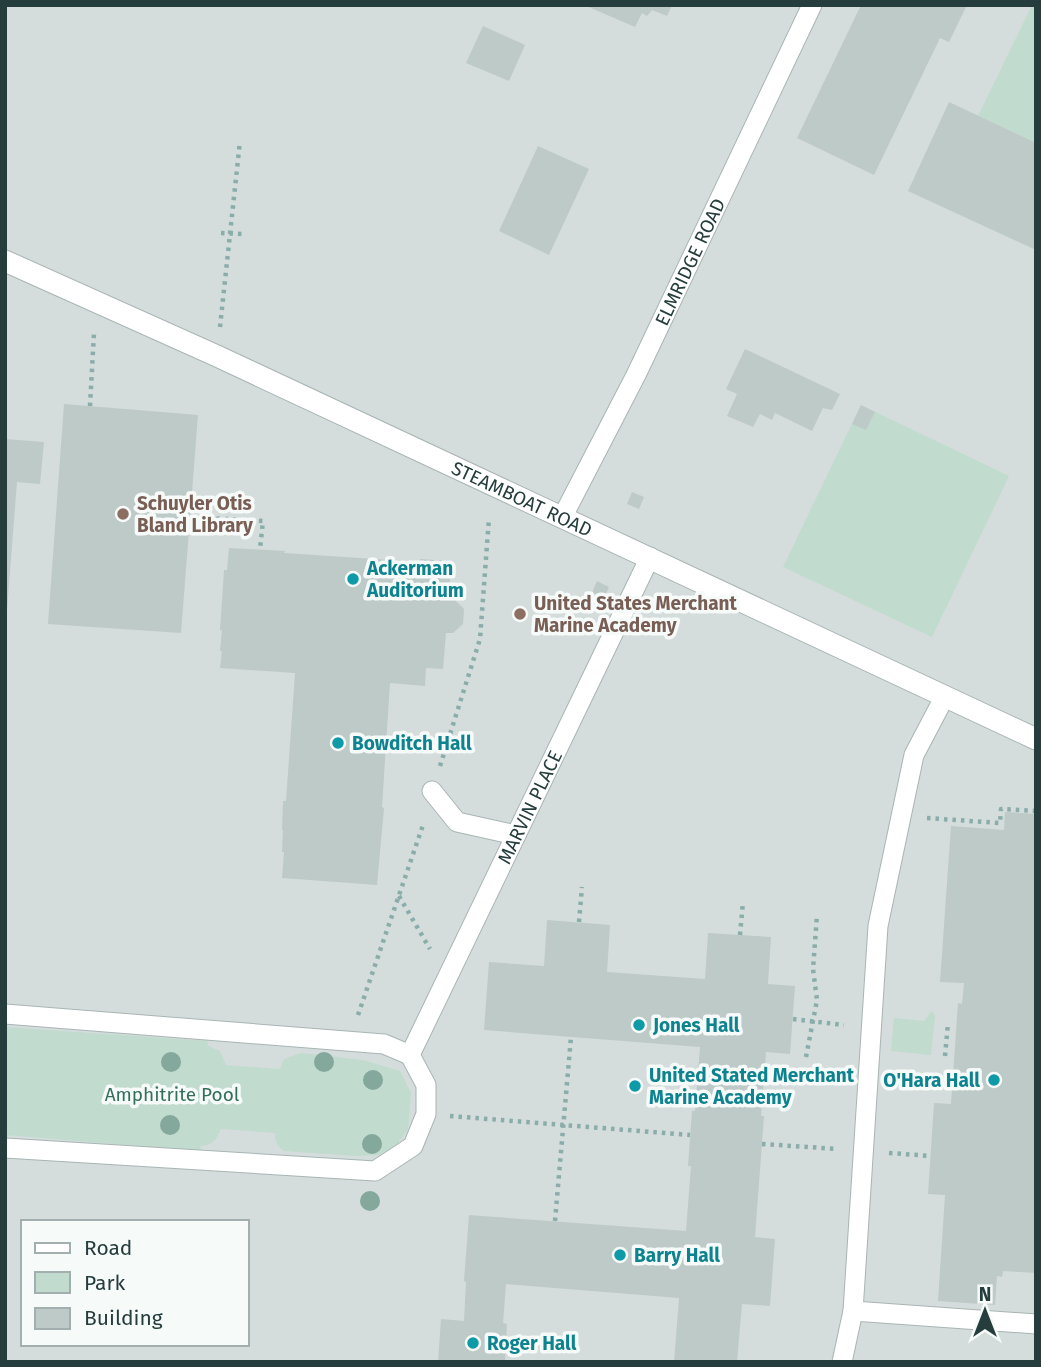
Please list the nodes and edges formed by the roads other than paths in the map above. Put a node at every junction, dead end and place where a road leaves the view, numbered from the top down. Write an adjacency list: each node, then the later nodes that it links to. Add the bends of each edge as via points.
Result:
1 (812, 5): 3 (lane, ELMRIDGE ROAD, via 636,375)
2 (5, 261): 3 (street, STEAMBOAT ROAD)
3 (563, 516): 4 (street, STEAMBOAT ROAD)
4 (650, 557): 5 (street, STEAMBOAT ROAD); 8 (lane, MARVIN PLACE)
5 (945, 696): 6 (street, STEAMBOAT ROAD); 12 (lane, via 914,755 878,926)
6 (1036, 739)
7 (432, 791): 8 (lane, via 457,822)
8 (516, 835): 10 (lane, MARVIN PLACE)
9 (5, 1014): 10 (lane, via 384,1044)
10 (410, 1055): 11 (lane, via 426,1085 426,1114 413,1146 375,1171)
11 (5, 1148)
12 (853, 1311): 13 (lane); 14 (lane)
13 (1036, 1324)
14 (842, 1362)

